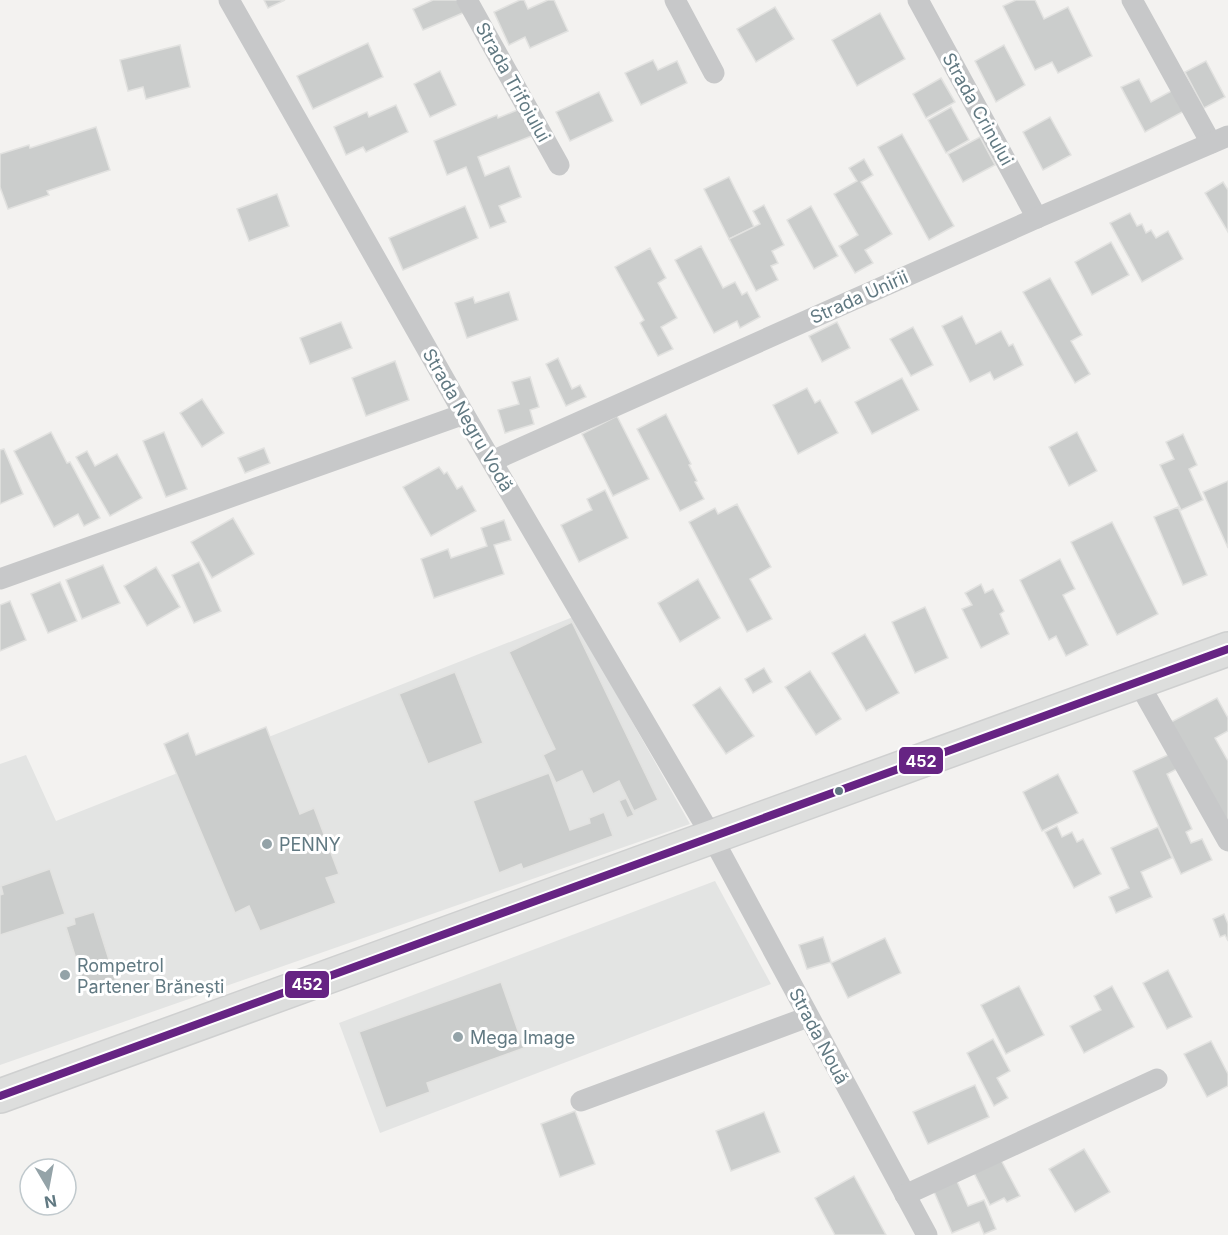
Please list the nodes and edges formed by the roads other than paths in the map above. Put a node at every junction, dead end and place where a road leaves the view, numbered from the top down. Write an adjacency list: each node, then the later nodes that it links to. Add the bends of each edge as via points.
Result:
1 (229, 0): 10 (street, Strada Negru Vodă)
2 (467, 0): 8 (street, Strada Trifoiului)
3 (675, 0): 6 (street)
4 (918, 0): 9 (street, Strada Crinului)
5 (1132, 0): 7 (street)
6 (714, 73)
7 (1219, 140): 9 (street, Strada Unirii)
8 (560, 165)
9 (1037, 218): 11 (street, Strada Unirii)
10 (464, 414): 11 (street, Strada Negru Vodă); 12 (street)
11 (492, 461): 15 (street, Strada Negru Vodă)
12 (0, 579)
13 (1228, 649): 14 (main road)
14 (1138, 682): 15 (main road); 16 (street)
15 (711, 837): 17 (street, Strada Nouă); 19 (main road)
16 (1228, 841)
17 (808, 1017): 20 (street); 21 (street, Strada Nouă)
18 (1157, 1079): 21 (street)
19 (0, 1096)
20 (581, 1101)
21 (905, 1195): 22 (street, Strada Nouă)
22 (927, 1235)

